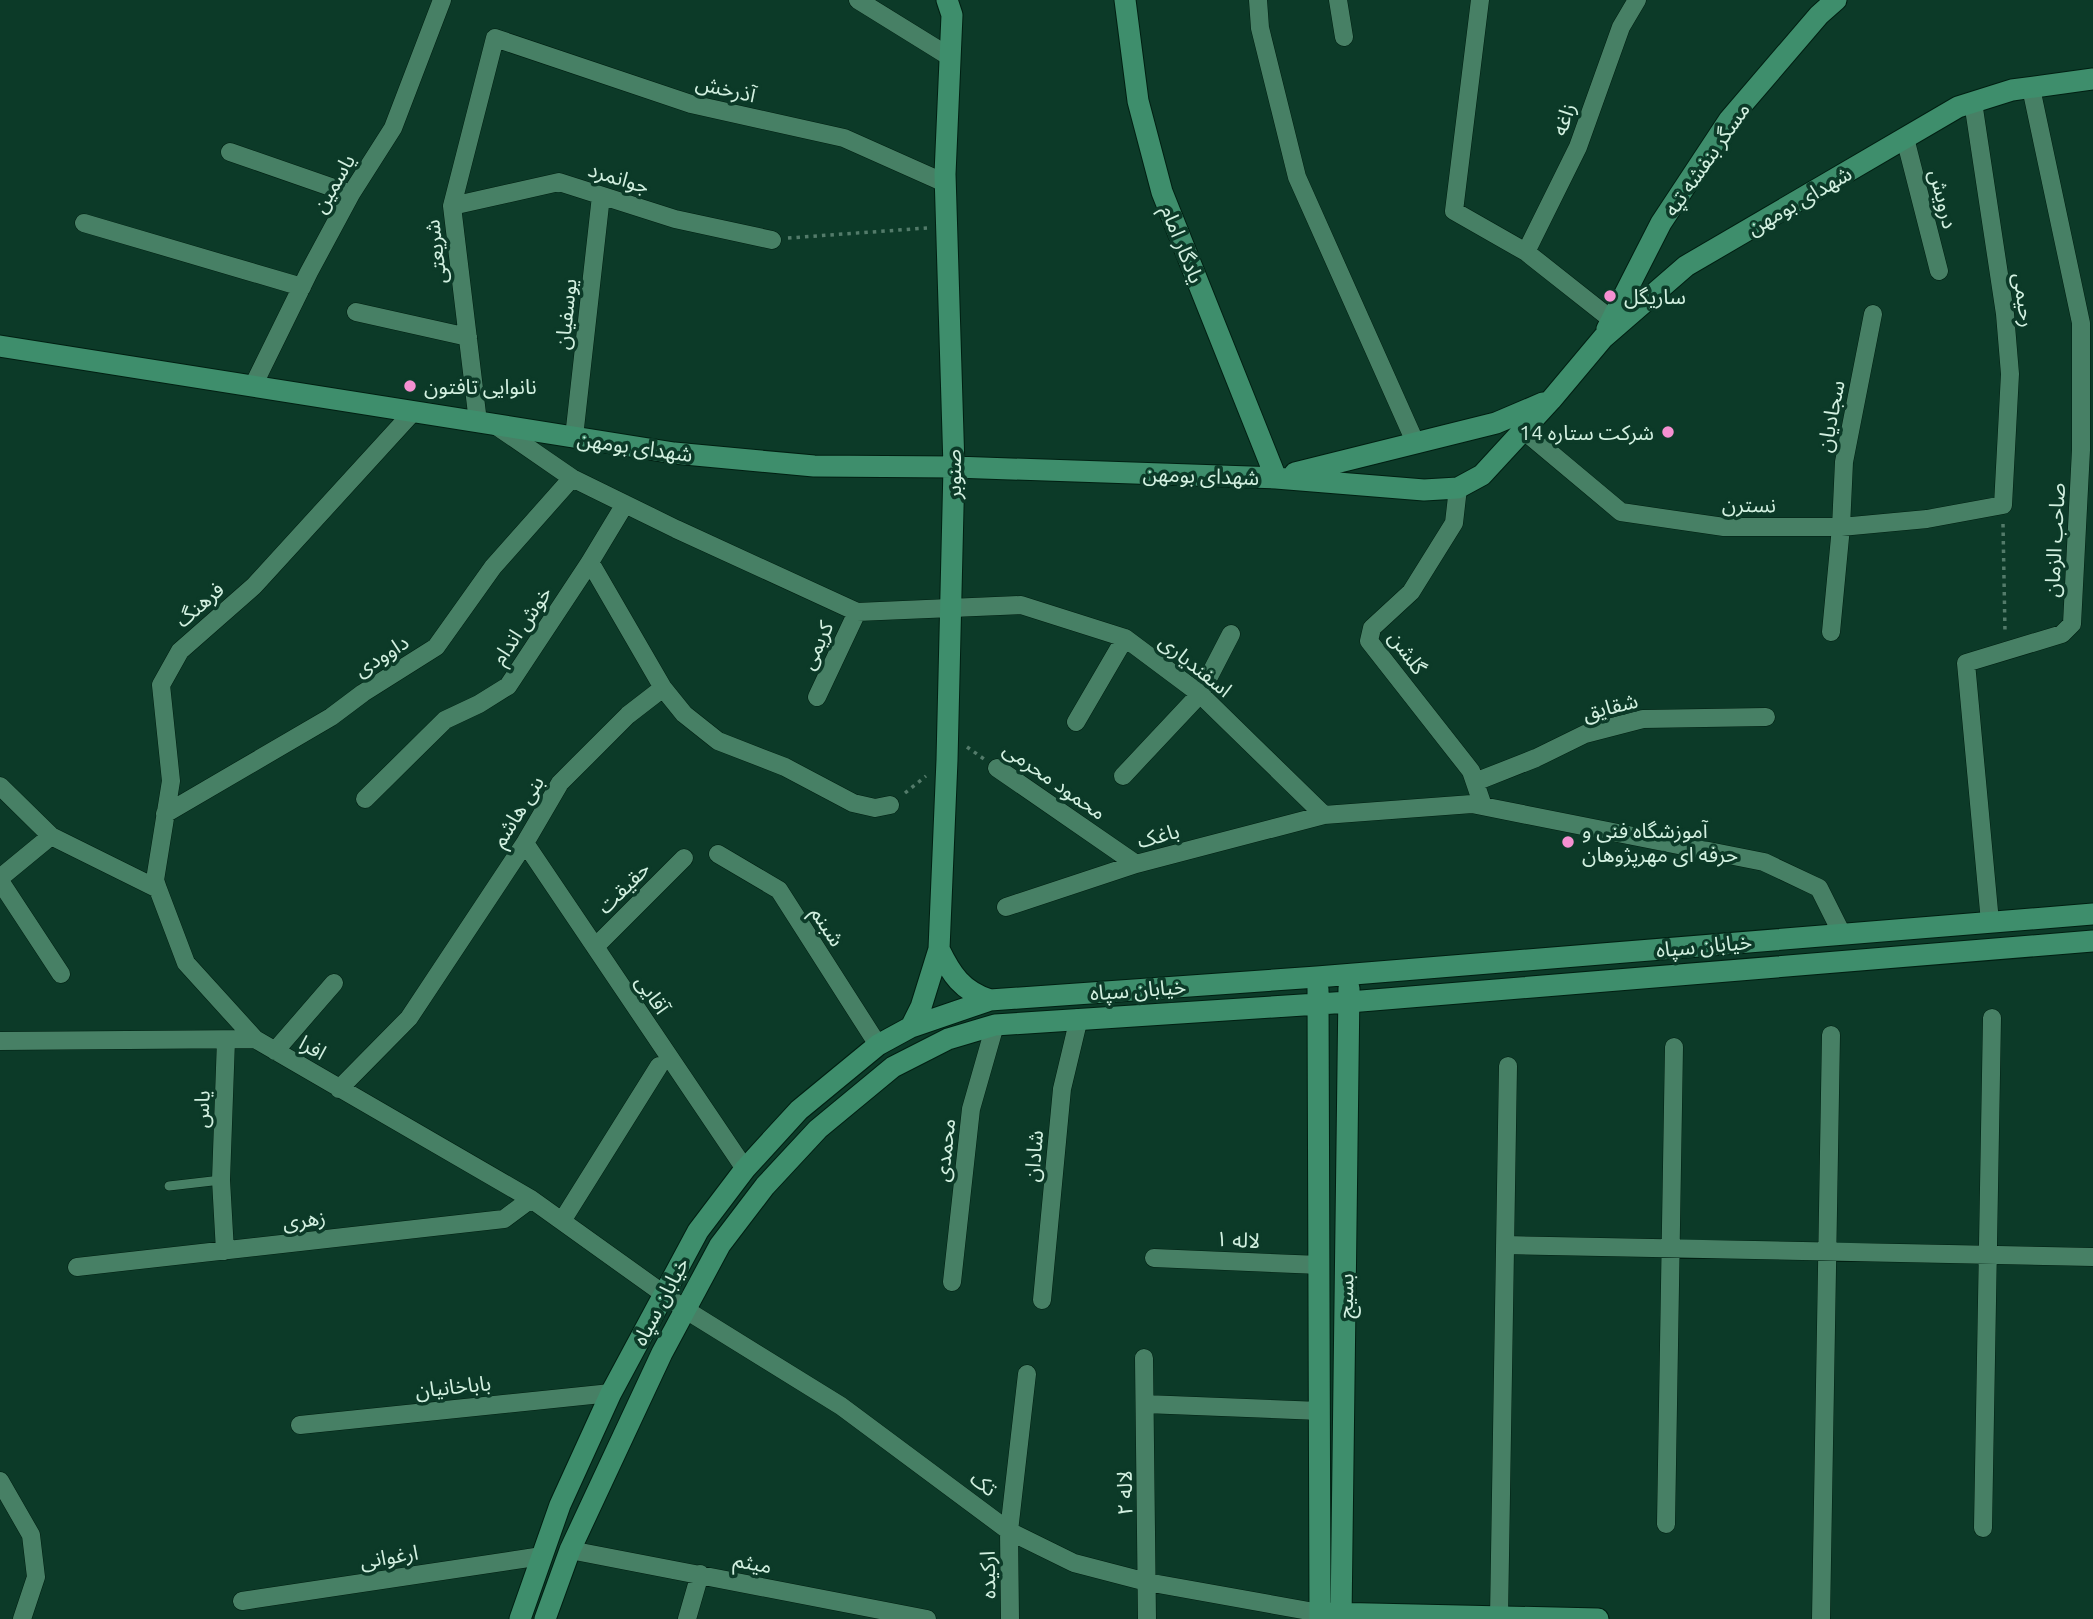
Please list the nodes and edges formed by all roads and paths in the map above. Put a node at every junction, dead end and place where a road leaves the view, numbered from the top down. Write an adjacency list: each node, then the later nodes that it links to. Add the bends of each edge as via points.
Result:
1 (442, 0): 19 (street, یاسمین, via 393,128)
2 (858, 0): 12 (street)
3 (1125, 0): 43 (street, یادگار امام, via 1138,101 1162,192)
4 (1258, 0): 40 (street, via 1260,28 1297,177)
5 (1338, 0): 10 (street)
6 (1480, 0): 25 (street, via 1454,211)
7 (1637, 0): 25 (street, زاغه, via 1621,27 1578,147)
8 (1836, 0): 30 (street, مسگر بنفشه تپه, via 1729,120 1661,223)
9 (952, 5): 12 (street, صنوبر)
10 (1344, 37)
11 (495, 38): 18 (street, آذرخش, via 691,104 844,138); 21 (street, شریعتی)
12 (950, 57): 18 (street, صنوبر)
13 (2093, 79): 14 (street, شهدای بومهن)
14 (2031, 88): 15 (street, شهدای بومهن); 35 (street, صاحب الزمان, via 2081,323)
15 (1973, 102): 16 (street, شهدای بومهن); 46 (street, رحیمی, via 2009,362)
16 (1905, 138): 26 (street, درویش); 30 (street, شهدای بومهن, via 1686,266)
17 (230, 152): 19 (street)
18 (945, 183): 23 (street, صنوبر)
19 (351, 194): 27 (street, یاسمین)
20 (601, 196): 21 (street, جوانمرد, via 559,182); 24 (street, جوانمرد, via 675,219); 39 (street, یوسفیان)
21 (452, 206): 31 (street, شریعتی)
22 (84, 223): 27 (street)
23 (946, 226): 24 (path); 41 (street, صنوبر)
24 (772, 240)
25 (1526, 252): 30 (street)
26 (1939, 271)
27 (302, 286): 33 (street, یاسمین)
28 (356, 312): 31 (street)
29 (1873, 314): 47 (street, سجادیان, via 1844,462)
30 (1607, 329): 34 (street, شهدای بومهن)
31 (468, 337): 37 (street, شریعتی)
32 (0, 346): 33 (street, شهدای بومهن)
33 (253, 386): 36 (street, شهدای بومهن)
34 (1551, 400): 38 (street, شهدای بومهن); 40 (street, via 1496,423)
35 (2087, 407): 54 (street, صاحب الزمان, via 2072,624 2062,634)
36 (413, 412): 37 (street, شهدای بومهن); 69 (street, فرهنگ, via 254,586 180,651 161,685 171,781)
37 (486, 423): 39 (street, شهدای بومهن); 42 (street, اسفندیاری)
38 (1523, 430): 44 (street, شهدای بومهن, via 1482,475); 47 (street, نسترن, via 1621,512 1724,527)
39 (574, 437): 41 (street, شهدای بومهن, via 674,453 814,466)
40 (1416, 444): 43 (street)
41 (954, 467): 43 (street, شهدای بومهن); 49 (street, صنوبر)
42 (572, 478): 45 (street, اسفندیاری); 69 (street, داوودی, via 492,567 436,647 331,717)
43 (1276, 478): 44 (street, via 1424,490)
44 (1458, 488): 64 (street, گلشن, via 1454,523 1411,592 1372,628 1368,641)
45 (625, 504): 48 (street, خوش اندام); 50 (street, اسفندیاری)
46 (2003, 505): 47 (street, نسترن, via 1927,519); 54 (path)
47 (1841, 527): 51 (street, سجادیان)
48 (590, 562): 55 (street); 66 (street, خوش اندام, via 508,686 445,720)
49 (950, 607): 50 (street, اسفندیاری); 53 (street, اسفندیاری, via 1021,605); 60 (street, صنوبر)
50 (857, 612): 57 (street, کریمی)
51 (1831, 632)
52 (1231, 634): 56 (street)
53 (1125, 638): 56 (street, اسفندیاری); 59 (street)
54 (2006, 651): 80 (street, صاحب الزمان, via 1966,663)
55 (663, 688): 67 (street, via 684,714 718,741 785,767 853,803 875,808); 72 (street, بنی هاشم, via 628,715 560,783)
56 (1200, 694): 63 (street); 70 (street, اسفندیاری)
57 (817, 697)
58 (1766, 717): 64 (street, شقایق, via 1643,719 1585,734)
59 (1076, 722)
60 (948, 734): 61 (street, صنوبر); 62 (path, محمود محرمی)
61 (947, 760): 67 (path); 84 (street, صنوبر)
62 (997, 768): 75 (street, محمود محرمی)
63 (1123, 776)
64 (1475, 782): 68 (street, گلشن)
65 (0, 786): 71 (street)
66 (365, 799)
67 (890, 805)
68 (1483, 806): 70 (street); 81 (street, via 1764,862 1819,888)
69 (165, 814): 77 (street, فرهنگ, via 155,880)
70 (1324, 815): 75 (street, باغک)
71 (51, 836): 76 (street); 77 (street)
72 (525, 843): 83 (street, آقایی); 105 (street, بنی هاشم, via 409,1017)
73 (718, 854): 100 (street, شبنم, via 779,890)
74 (684, 858): 83 (street, حقیقت)
75 (1136, 864): 78 (street, باغک)
76 (0, 880): 86 (street)
77 (158, 889): 98 (street, افرا, via 186,962)
78 (1006, 907)
79 (2093, 914): 80 (street, خیابان سپاه)
80 (1990, 922): 81 (street, خیابان سپاه)
81 (1842, 934): 85 (street, خیابان سپاه)
82 (2093, 941): 90 (street, خیابان سپاه)
83 (595, 947): 106 (street, آقایی)
84 (939, 949): 89 (street, via 957,981); 95 (street, صنوبر)
85 (1349, 973): 87 (street, خیابان سپاه); 90 (street, بسیج)
86 (61, 974)
87 (1317, 977): 89 (street, خیابان سپاه); 91 (street, بسیج)
88 (334, 983): 102 (street)
89 (990, 1000): 95 (street, خیابان سپاه)
90 (1349, 1002): 91 (street, خیابان سپاه); 139 (street, بسیج)
91 (1319, 1003): 92 (street, خیابان سپاه); 118 (street, بسیج)
92 (1079, 1018): 94 (street, خیابان سپاه); 122 (street, شادان, via 1062,1089)
93 (1992, 1018): 115 (street)
94 (995, 1025): 120 (street, محمدی, via 971,1109); 123 (street, خیابان سپاه, via 948,1040 892,1067 817,1129 720,1245)
95 (911, 1027): 100 (street, خیابان سپاه)
96 (1831, 1035): 114 (street)
97 (226, 1040): 98 (street); 99 (street); 107 (street, یاس)
98 (255, 1040): 102 (street, افرا)
99 (0, 1041)
100 (878, 1045): 106 (street, خیابان سپاه, via 799,1110)
101 (1674, 1046): 112 (street)
102 (275, 1051): 105 (street, افرا)
103 (659, 1066): 110 (street)
104 (1508, 1066): 111 (street)
105 (340, 1089): 109 (street, افرا)
106 (744, 1169): 121 (street, خیابان سپاه, via 698,1231)
107 (221, 1180): 108 (lane); 113 (street, یاس)
108 (169, 1186)
109 (531, 1199): 110 (street, افرا); 113 (street, زهری, via 504,1219)
110 (562, 1221): 121 (street, افرا)
111 (1505, 1245): 112 (street); 140 (street)
112 (1670, 1248): 114 (street); 131 (street)
113 (225, 1251): 119 (street, زهری)
114 (1828, 1251): 115 (street); 149 (street)
115 (1988, 1255): 116 (street); 132 (street)
116 (2093, 1257)
117 (1154, 1258): 118 (street, لاله ۱)
118 (1320, 1265): 128 (street, بسیج)
119 (77, 1267)
120 (952, 1282)
121 (664, 1292): 123 (street, تک); 126 (street, خیابان سپاه)
122 (1042, 1300)
123 (686, 1310): 133 (street, تک, via 841,1406); 134 (street, خیابان سپاه)
124 (1144, 1358): 127 (street, لاله ۲)
125 (1027, 1374): 133 (street, ارکیده)
126 (611, 1393): 129 (street, باباخانیان); 135 (street, خیابان سپاه)
127 (1145, 1404): 128 (street); 137 (street, لاله ۲)
128 (1320, 1411): 139 (street, بسیج)
129 (300, 1425)
130 (0, 1481): 141 (street, via 31,1535 36,1577)
131 (1665, 1524)
132 (1983, 1528)
133 (1009, 1531): 137 (street, تک, via 1074,1563); 146 (street, ارکیده)
134 (570, 1550): 136 (street, میثم); 143 (street, خیابان سپاه)
135 (542, 1556): 138 (street, ارغوانی); 142 (street, خیابان سپاه)
136 (700, 1574): 144 (street); 145 (street, میثم)
137 (1147, 1582): 139 (street, تک); 147 (street, لاله ۲)
138 (242, 1601)
139 (1330, 1616): 140 (street)
140 (1499, 1617): 148 (street)
141 (22, 1619)
142 (520, 1619)
143 (544, 1619)
144 (687, 1619)
145 (927, 1619)
146 (1010, 1619)
147 (1147, 1619)
148 (1598, 1619)
149 (1821, 1619)

